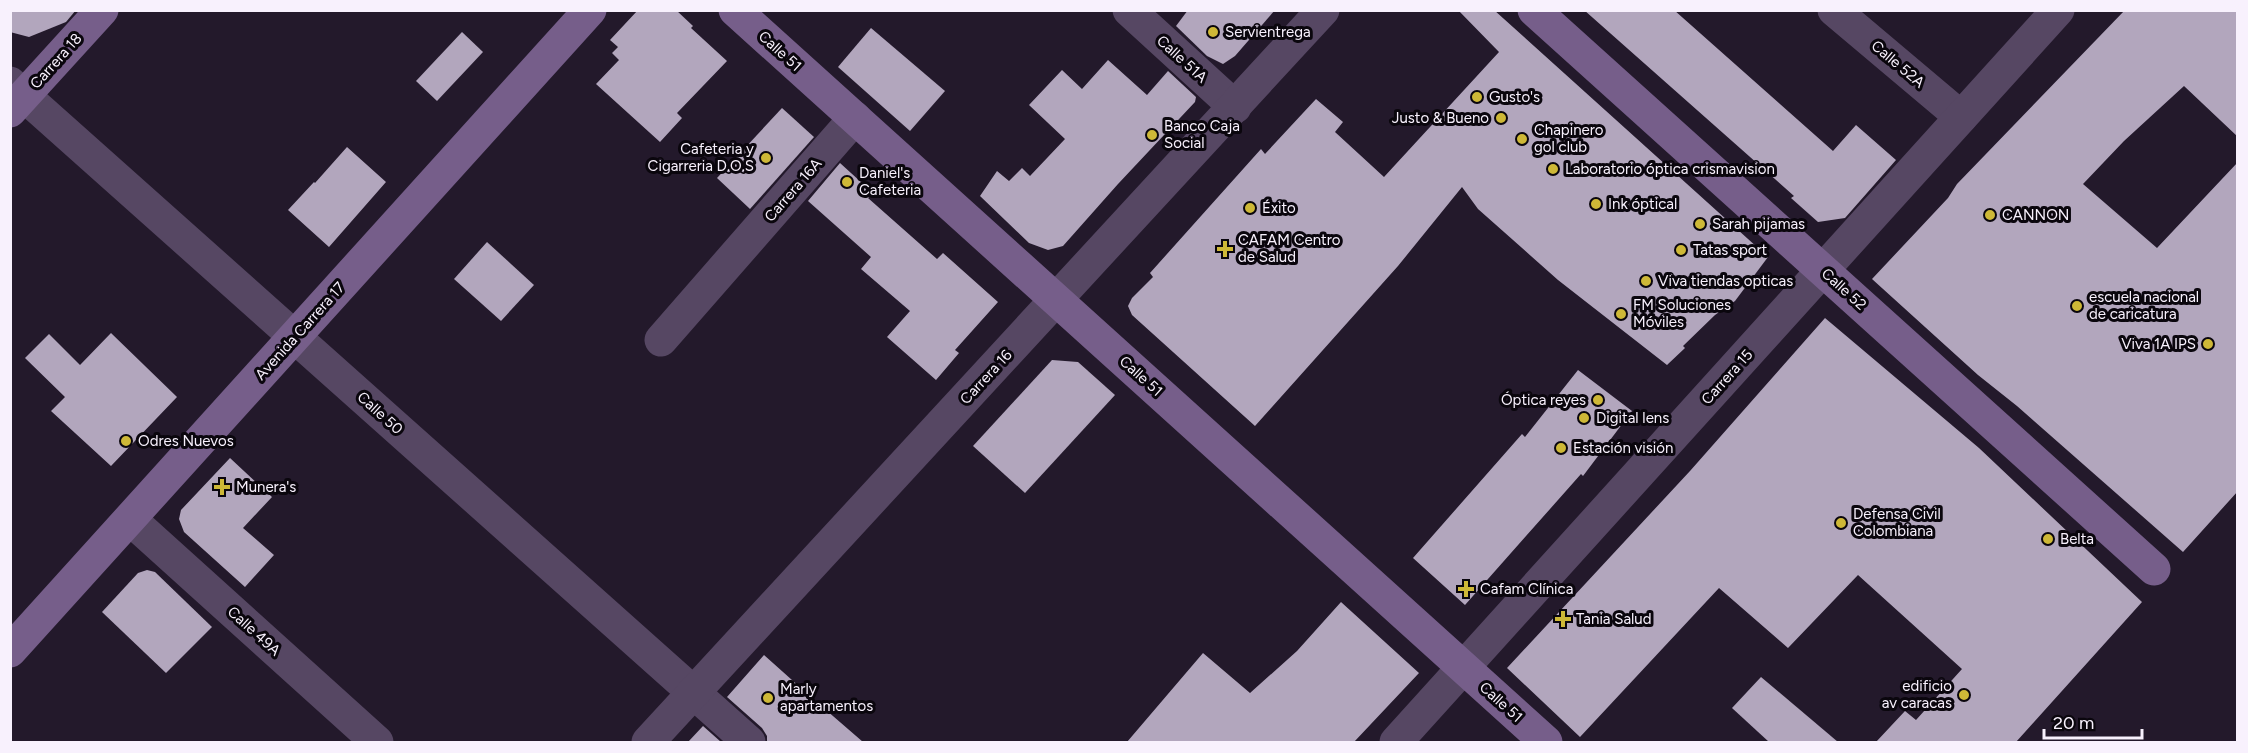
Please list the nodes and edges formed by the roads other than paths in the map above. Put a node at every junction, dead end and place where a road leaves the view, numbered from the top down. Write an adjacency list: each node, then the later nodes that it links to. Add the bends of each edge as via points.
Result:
1 (102, 10): 9 (street, Carrera 18)
2 (590, 10): 15 (street, Avenida Carrera 17)
3 (735, 10): 12 (street, Calle 51)
4 (1129, 10): 10 (street, Calle 51A)
5 (1323, 10): 10 (street, Carrera 16)
6 (1534, 10): 13 (street, Calle 52)
7 (1834, 10): 11 (street, Calle 52A)
8 (2058, 10): 11 (street, Carrera 15)
9 (15, 97): 15 (street, Calle 50)
10 (1235, 107): 14 (street, Carrera 16)
11 (1961, 117): 13 (street, Carrera 15)
12 (855, 118): 14 (street, Calle 51); 16 (street, Carrera 16A)
13 (1823, 270): 18 (street, Calle 52); 20 (street, Carrera 15)
14 (1056, 300): 20 (street, Calle 51); 21 (street, Carrera 16)
15 (295, 337): 17 (street, Avenida Carrera 17); 21 (street, Calle 50)
16 (661, 340)
17 (130, 519): 19 (street, Avenida Carrera 17); 22 (street, Calle 49A)
18 (2154, 569)
19 (10, 651)
20 (1464, 669): 25 (street, Carrera 15); 26 (street, Calle 51)
21 (694, 693): 23 (street, Carrera 16); 24 (street, Calle 50)
22 (377, 742)
23 (648, 742)
24 (749, 742)
25 (1396, 742)
26 (1546, 742)

